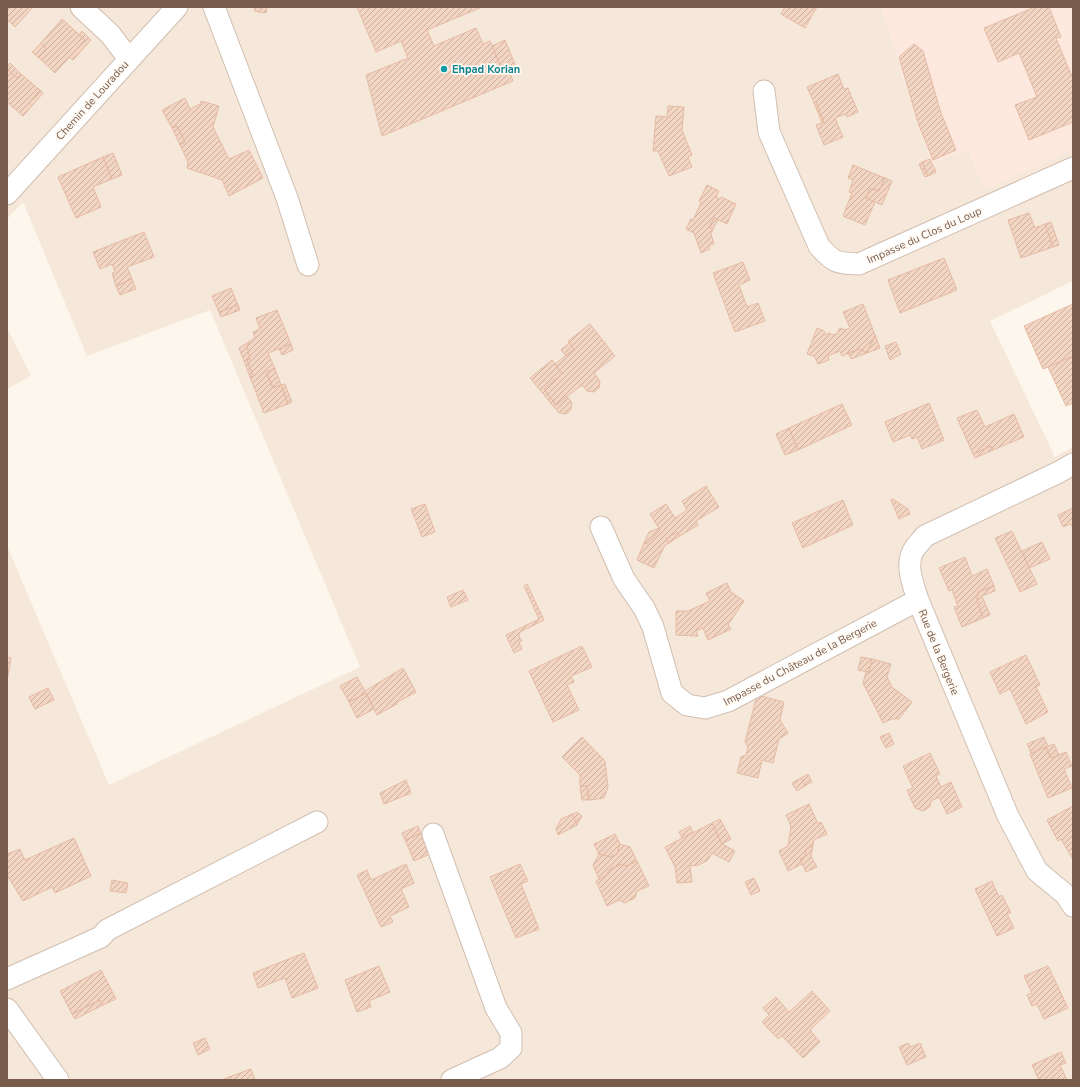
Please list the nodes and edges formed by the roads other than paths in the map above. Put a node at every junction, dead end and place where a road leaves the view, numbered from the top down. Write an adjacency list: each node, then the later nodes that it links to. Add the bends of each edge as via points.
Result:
1 (81, 7): 4 (street, via 110,34)
2 (177, 7): 4 (street, Chemin de Louradou)
3 (214, 7): 8 (street, via 287,198)
4 (129, 59): 7 (street, Chemin de Louradou)
5 (764, 91): 6 (street, Impasse du Clos du Loup, via 770,132 819,246 831,259 843,264 859,264)
6 (1073, 168)
7 (7, 194)
8 (308, 265)
9 (1073, 464): 11 (street, Rue de la Bergerie, via 925,536 914,549 909,564)
10 (601, 527): 11 (street, Impasse du Château de la Bergerie, via 624,579 644,608 653,627 672,693 687,705 705,708 728,701)
11 (918, 600): 14 (street, Rue de la Bergerie, via 1008,816 1037,871 1066,895)
12 (317, 822): 15 (street, via 107,930 101,937)
13 (433, 834): 18 (street, via 496,1008 511,1033 511,1048 500,1058)
14 (1073, 906)
15 (7, 979)
16 (7, 1009): 17 (street)
17 (58, 1080)
18 (452, 1080)

